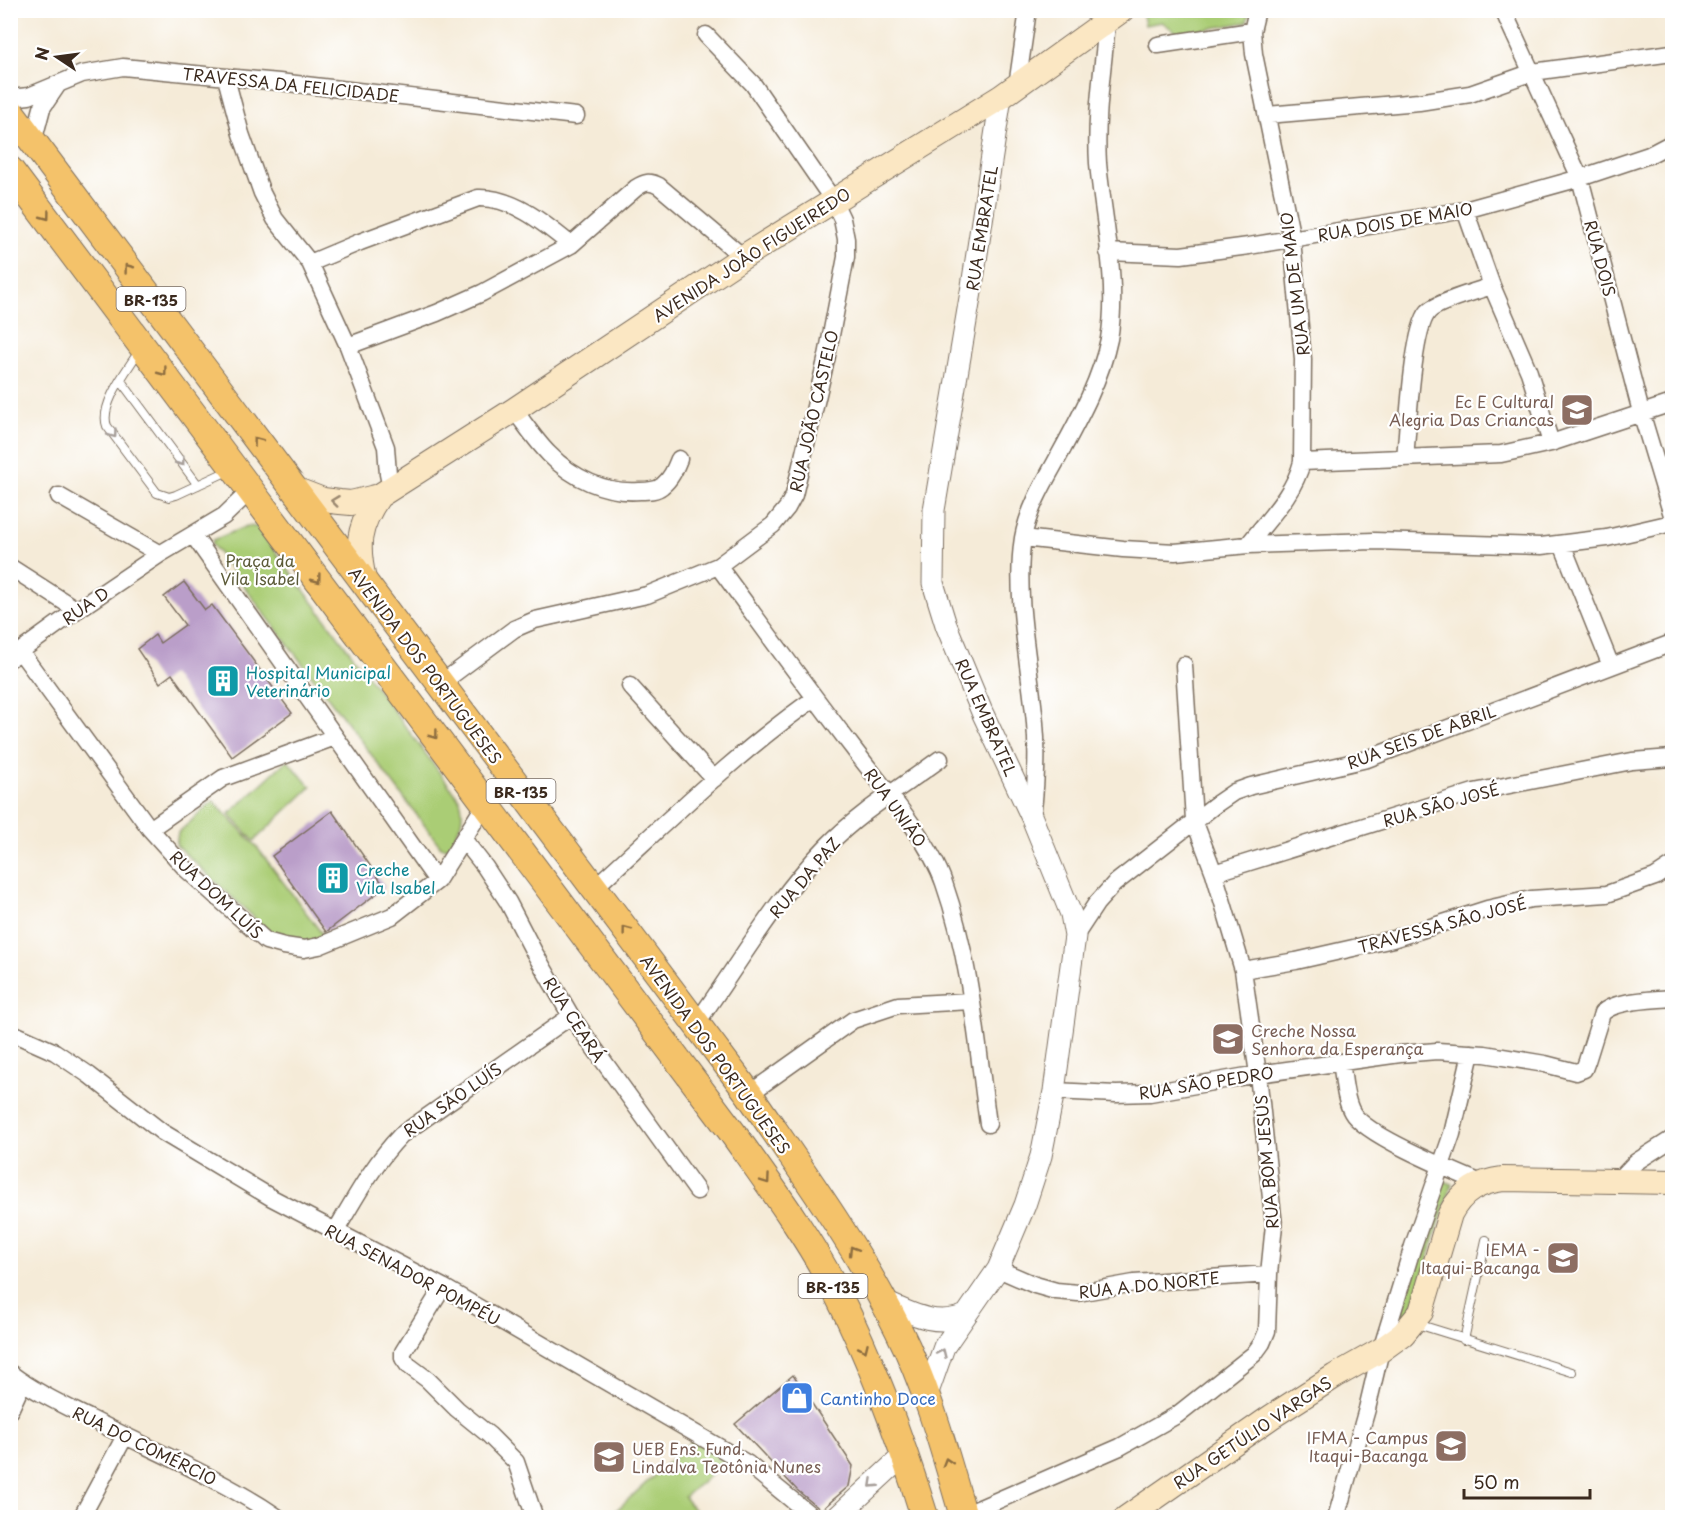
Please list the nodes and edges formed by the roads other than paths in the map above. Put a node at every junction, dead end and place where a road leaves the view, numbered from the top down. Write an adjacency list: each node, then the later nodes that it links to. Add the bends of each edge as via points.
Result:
1 (15, 10): 6 (lane)
2 (1028, 10): 13 (street, RUA EMBRATEL)
3 (1503, 10): 10 (street, RUA DOIS)
4 (1115, 17): 13 (main road, AVENIDA JOÃO FIGUEIREDO); 26 (street, via 1099,116 1098,161)
5 (1258, 17): 8 (street); 16 (street, RUA UM DE MAIO, via 1254,54)
6 (10, 18)
7 (706, 35): 22 (street, RUA JOÃO CASTELO, via 753,84)
8 (1158, 45)
9 (1672, 53): 10 (street)
10 (1533, 72): 16 (street, via 1449,98); 21 (street, RUA DOIS)
11 (226, 78): 12 (street, TRAVESSA DA FELICIDADE, via 123,67 82,74); 17 (street, TRAVESSA DA FELICIDADE); 28 (street, via 262,193 275,219)
12 (59, 83): 14 (street, TRAVESSA DA FELICIDADE, via 30,96); 18 (street, via 42,108)
13 (1009, 91): 22 (main road, AVENIDA JOÃO FIGUEIREDO); 71 (street, RUA EMBRATEL, via 934,510 933,583 982,712)
14 (10, 98)
15 (10, 111): 18 (highway, AVENIDA DOS PORTUGUESES / BR-135)
16 (1267, 115): 24 (street, RUA UM DE MAIO)
17 (576, 116)
18 (33, 142): 42 (highway, AVENIDA DOS PORTUGUESES / BR-135, one-way to 18)
19 (1672, 143): 21 (street, RUA DOIS DE MAIO, via 1649,155)
20 (10, 170): 30 (highway, AVENIDA DOS PORTUGUESES / BR-135, one-way to 30)
21 (1580, 178): 23 (street, RUA DOIS DE MAIO); 35 (street, RUA DOIS)
22 (833, 200): 27 (main road, AVENIDA JOÃO FIGUEIREDO); 54 (street, RUA JOÃO CASTELO, via 842,219 846,257 794,495 772,525)
23 (1466, 210): 24 (street, RUA DOIS DE MAIO); 29 (street)
24 (1292, 239): 26 (street, RUA DOIS DE MAIO, via 1181,255); 39 (street, RUA UM DE MAIO, via 1303,359)
25 (571, 245): 27 (street, via 636,188 651,182); 28 (street, via 530,214 492,198 478,198); 31 (street, via 482,293)
26 (1108, 252): 50 (street, via 1109,338 1084,409 1041,489)
27 (743, 257): 34 (main road, AVENIDA JOÃO FIGUEIREDO)
28 (310, 263): 31 (street)
29 (1492, 286): 36 (street, via 1529,372); 37 (street, via 1429,310 1417,343)
30 (143, 346): 32 (lane); 40 (highway, AVENIDA DOS PORTUGUESES / BR-135, one-way to 40)
31 (348, 346): 43 (street, via 386,447)
32 (121, 381): 41 (lane, one-way to 41); 41 (lane, one-way to 41, via 110,400 104,418 106,426 157,493 176,495)
33 (1672, 403): 35 (street)
34 (514, 410): 38 (street, via 549,454 569,470 612,490 661,487); 43 (main road, AVENIDA JOÃO FIGUEIREDO)
35 (1641, 412): 36 (street); 46 (street, RUA DOIS)
36 (1551, 443): 37 (street, via 1502,454)
37 (1405, 458): 39 (street)
38 (679, 459)
39 (1302, 462): 52 (street, RUA UM DE MAIO, via 1292,487)
40 (234, 468): 41 (lane); 45 (highway, AVENIDA DOS PORTUGUESES / BR-135)
41 (198, 485)
42 (292, 488): 43 (main road, AVENIDA JOÃO FIGUEIREDO, one-way to 42, via 351,503 323,500); 56 (highway, AVENIDA DOS PORTUGUESES / BR-135)
43 (385, 492): 56 (main road, AVENIDA JOÃO FIGUEIREDO, via 366,516 359,537)
44 (59, 495): 53 (street)
45 (258, 500): 47 (street, RUA D); 47 (street, RUA D); 70 (highway, AVENIDA DOS PORTUGUESES / BR-135, one-way to 70)
46 (1672, 515)
47 (224, 516): 49 (street, RUA D)
48 (1672, 523): 51 (street)
49 (193, 535): 53 (street, RUA D); 65 (street)
50 (1023, 538): 52 (street, via 1175,552); 71 (street, via 1021,576 1037,782)
51 (1562, 544): 52 (street, via 1374,541); 61 (street)
52 (1248, 545)
53 (160, 554): 57 (street, RUA D)
54 (718, 566): 62 (street, RUA JOÃO CASTELO, via 647,595 535,620 514,629); 64 (street, RUA UNIÃO)
55 (10, 567): 57 (street)
56 (365, 584): 62 (highway, AVENIDA DOS PORTUGUESES / BR-135)
57 (77, 610): 59 (street, RUA D)
58 (1672, 643): 61 (street, RUA SEIS DE ABRIL)
59 (15, 655): 73 (street, RUA DOM LUÍS)
60 (1184, 665): 72 (street, RUA BOM JESUS)
61 (1611, 666): 72 (street, RUA SEIS DE ABRIL, via 1367,759 1234,792)
62 (440, 684): 79 (highway, AVENIDA DOS PORTUGUESES / BR-135)
63 (630, 686): 68 (street)
64 (815, 698): 68 (street); 69 (street, RUA UNIÃO)
65 (335, 737): 73 (street, via 223,778); 78 (street)
66 (1672, 758): 77 (street, RUA SÃO JOSÉ, via 1632,761 1474,792)
67 (940, 759): 69 (street, RUA DA PAZ)
68 (714, 779): 79 (street)
69 (890, 796): 84 (street, RUA UNIÃO, via 918,832 944,882); 86 (street, RUA DA PAZ, via 826,847 787,894)
70 (486, 803): 74 (street, RUA DOM LUÍS); 75 (highway, AVENIDA DOS PORTUGUESES / BR-135)
71 (1032, 818): 80 (street, RUA EMBRATEL, via 1071,914)
72 (1194, 820): 77 (street, RUA BOM JESUS); 80 (street, RUA SEIS DE ABRIL, via 1114,884 1095,904)
73 (150, 830): 78 (street, RUA DOM LUÍS, via 186,870 266,941 284,946 304,949 353,934 392,916)
74 (464, 840): 78 (street, RUA DOM LUÍS); 85 (street, RUA CEARÁ, via 508,902)
75 (532, 865): 81 (highway, via 567,894 630,980 644,985); 115 (highway, AVENIDA DOS PORTUGUESES / BR-135, one-way to 115, via 793,1218 859,1338)
76 (1672, 866): 82 (street, TRAVESSA SÃO JOSÉ, via 1655,877 1607,894 1532,899 1393,939)
77 (1214, 873): 82 (street, RUA BOM JESUS)
78 (437, 881)
79 (594, 888): 81 (highway, AVENIDA DOS PORTUGUESES / BR-135, one-way to 79)
80 (1075, 936): 91 (street, RUA EMBRATEL)
81 (655, 969): 86 (highway, AVENIDA DOS PORTUGUESES / BR-135)
82 (1243, 970): 90 (street, RUA BOM JESUS)
83 (1671, 998): 88 (street, RUA SÃO PEDRO, via 1607,1008 1584,1069 1576,1072)
84 (971, 1001): 92 (street, via 898,1005 853,1020); 93 (street, RUA UNIÃO)
85 (571, 1016): 99 (street, RUA CEARÁ); 100 (street, RUA SÃO LUÍS, via 401,1135 387,1149)
86 (696, 1023): 92 (highway, AVENIDA DOS PORTUGUESES / BR-135)
87 (10, 1032): 100 (street, RUA SENADOR POMPÉU, via 55,1052 162,1132)
88 (1471, 1053): 89 (street, RUA SÃO PEDRO, via 1437,1051); 95 (street, via 1452,1134)
89 (1341, 1062): 90 (street, RUA SÃO PEDRO); 95 (street, via 1352,1113 1373,1130)
90 (1258, 1074): 91 (street, RUA SÃO PEDRO, via 1150,1093); 103 (street, RUA BOM JESUS, via 1274,1225)
91 (1054, 1091): 102 (street, RUA EMBRATEL, via 1041,1156)
92 (749, 1094): 105 (highway, AVENIDA DOS PORTUGUESES / BR-135, one-way to 92, via 846,1237)
93 (988, 1124)
94 (1672, 1139): 96 (street, via 1636,1162)
95 (1440, 1166): 98 (street); 109 (street)
96 (1618, 1181): 97 (main road); 98 (main road, via 1503,1179)
97 (1672, 1182)
98 (1481, 1183): 107 (main road, via 1462,1196 1450,1214)
99 (697, 1191)
100 (335, 1232): 104 (street, RUA SENADOR POMPÉU)
101 (1486, 1240): 108 (lane)
102 (998, 1269): 103 (street, RUA A DO NORTE, via 1035,1285 1078,1293 1134,1283); 106 (street, RUA EMBRATEL)
103 (1269, 1274): 117 (street, RUA BOM JESUS, via 1268,1331 1254,1354 1238,1369 1177,1415 1120,1447)
104 (443, 1287): 120 (street, via 403,1358 516,1462); 121 (street, RUA SENADOR POMPÉU, via 748,1464)
105 (883, 1300): 106 (street, via 935,1321); 112 (highway, AVENIDA DOS PORTUGUESES / BR-135)
106 (966, 1315): 112 (street, RUA EMBRATEL, one-way to 106, via 944,1347)
107 (1413, 1323): 108 (lane); 109 (main road, RUA GETÚLIO VARGAS)
108 (1464, 1340): 110 (lane)
109 (1382, 1350): 123 (main road, RUA GETÚLIO VARGAS, via 1295,1401); 124 (street)
110 (1572, 1372)
111 (17, 1378): 113 (street); 114 (street, RUA DO COMÉRCIO)
112 (927, 1395): 117 (highway, AVENIDA DOS PORTUGUESES / BR-135, one-way to 112)
113 (10, 1410)
114 (125, 1436): 118 (street); 119 (street, RUA DO COMÉRCIO, via 248,1497)
115 (905, 1454): 116 (street, one-way to 116); 122 (highway, AVENIDA DOS PORTUGUESES / BR-135)
116 (843, 1516)
117 (964, 1516)
118 (81, 1518)
119 (279, 1518)
120 (535, 1518)
121 (814, 1518)
122 (925, 1518)
123 (1126, 1518)
124 (1336, 1518)

